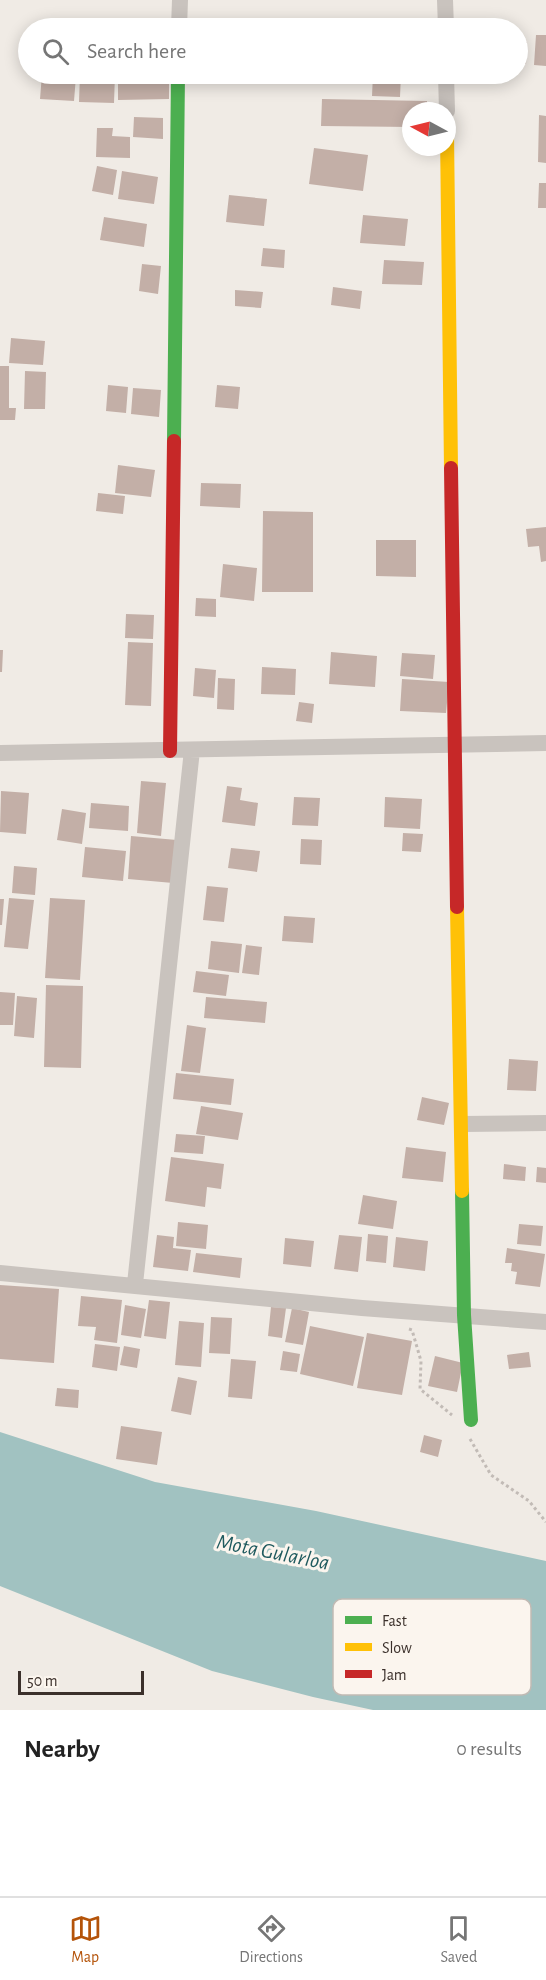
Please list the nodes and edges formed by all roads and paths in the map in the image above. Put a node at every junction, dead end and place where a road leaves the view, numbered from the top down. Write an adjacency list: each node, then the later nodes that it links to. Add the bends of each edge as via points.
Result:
1 (180, 0): 3 (street)
2 (446, 0): 4 (street)
3 (179, 18)
4 (446, 18)
5 (178, 84): 12 (street)
6 (446, 84): 7 (street)
7 (447, 102)
8 (447, 156): 10 (street)
9 (546, 743): 10 (street)
10 (454, 744): 11 (street); 15 (street)
11 (192, 750): 12 (street); 17 (street)
12 (170, 751): 13 (street)
13 (0, 753)
14 (546, 1123): 15 (street)
15 (463, 1124): 18 (street)
16 (0, 1273): 17 (street)
17 (135, 1284): 18 (street)
18 (464, 1316): 19 (street); 20 (street)
19 (546, 1322)
20 (471, 1420)

